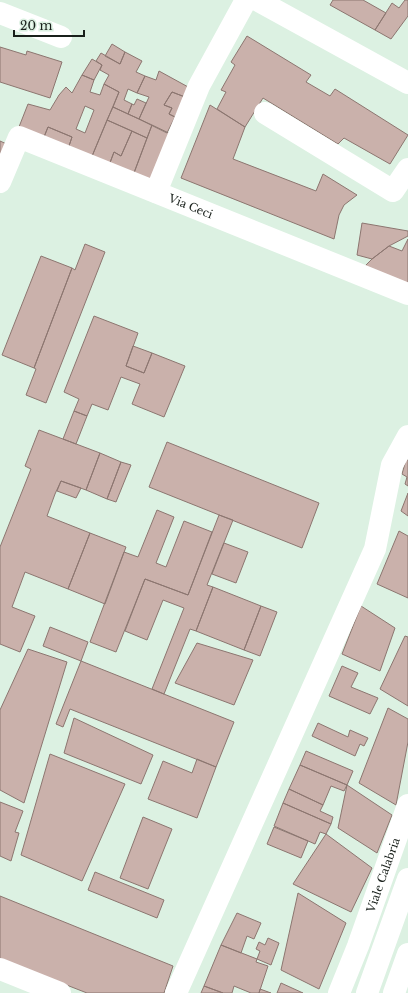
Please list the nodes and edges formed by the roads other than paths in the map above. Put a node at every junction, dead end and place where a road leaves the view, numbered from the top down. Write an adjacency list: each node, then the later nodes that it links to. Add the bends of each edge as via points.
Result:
1 (246, 0): 9 (street, via 199,86)
2 (257, 0): 5 (street)
3 (0, 13): 4 (street)
4 (62, 37)
5 (408, 83)
6 (265, 113): 7 (street, via 393,191)
7 (408, 169)
8 (0, 182): 9 (street, Via Ceci, via 18,137)
9 (156, 192): 10 (street, Via Ceci)
10 (408, 294)
11 (408, 436): 19 (street, via 392,465 375,549)
12 (408, 805): 14 (street, Viale Calabria)
13 (408, 879): 15 (street)
14 (358, 946): 15 (street); 20 (street, Viale Calabria)
15 (381, 954): 16 (street); 21 (street)
16 (407, 960): 22 (street)
17 (0, 969): 18 (street)
18 (60, 993)
19 (176, 993)
20 (339, 993)
21 (367, 993)
22 (394, 993)

